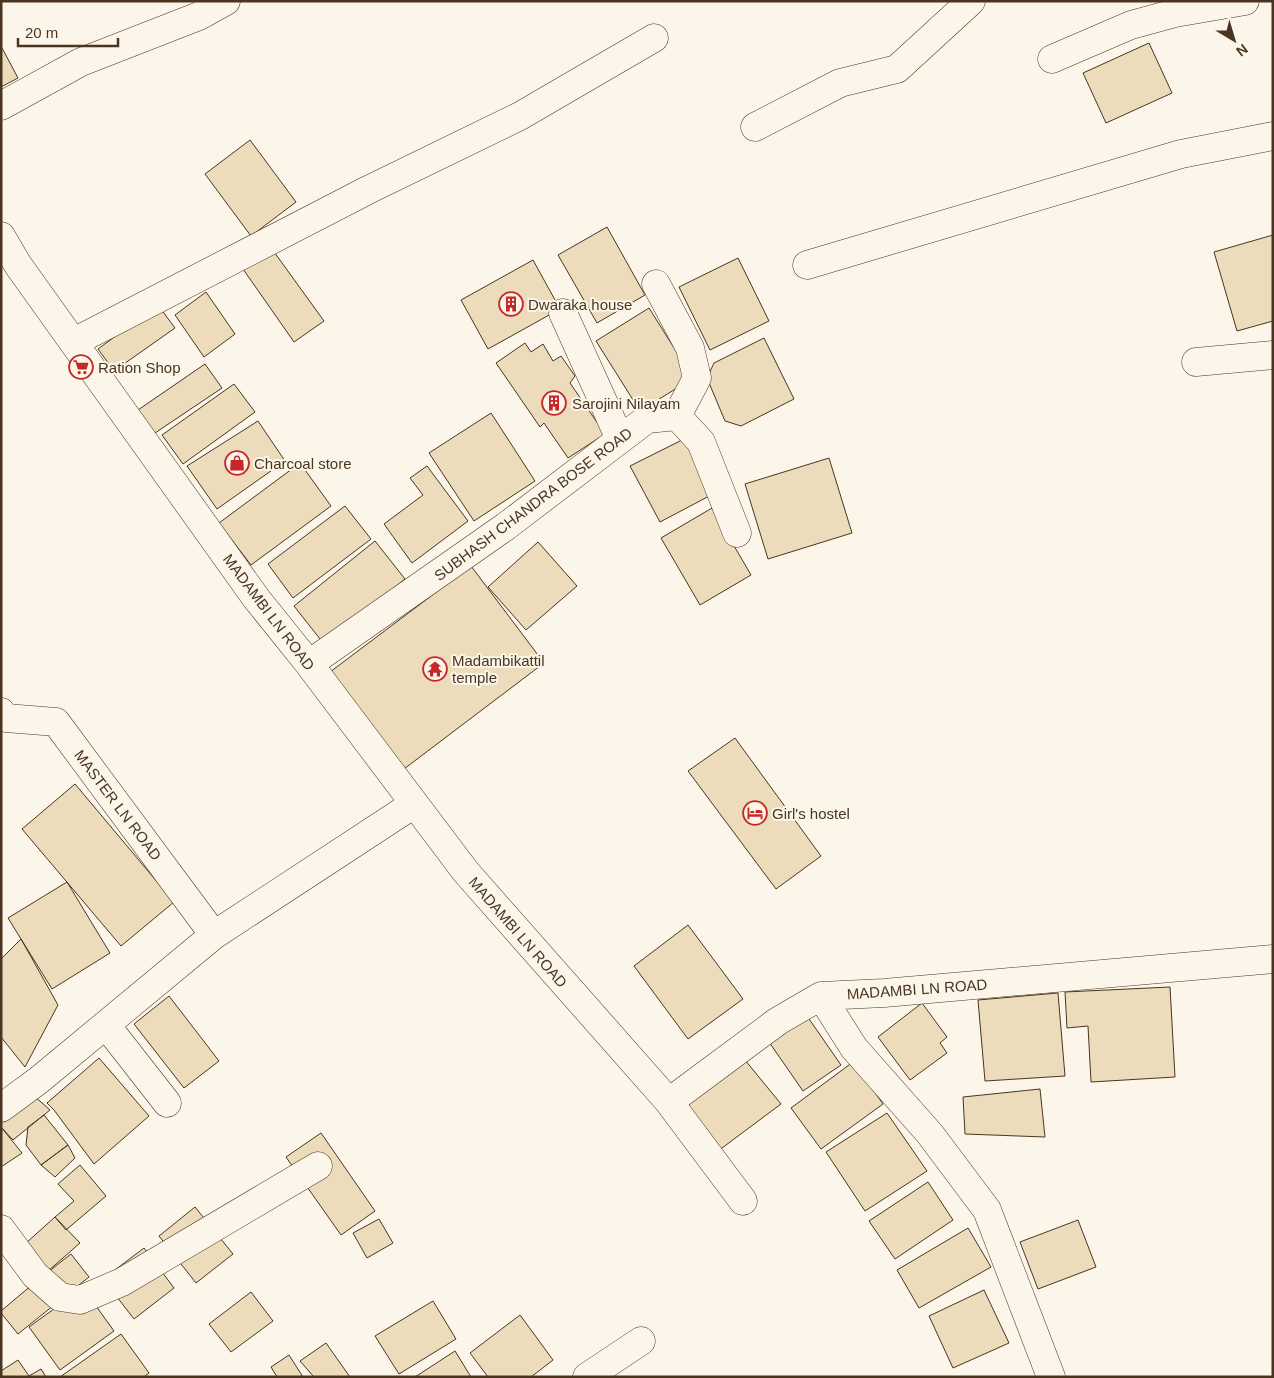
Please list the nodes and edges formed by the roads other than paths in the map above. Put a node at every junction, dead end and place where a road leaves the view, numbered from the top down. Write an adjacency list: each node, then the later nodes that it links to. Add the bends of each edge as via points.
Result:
1 (226, 1): 6 (street, via 199,16 81,62)
2 (971, 1): 7 (street, via 896,69 840,83)
3 (1245, 1): 5 (street, via 1175,13 1131,26)
4 (654, 38): 13 (street, via 520,116 368,190)
5 (1052, 59)
6 (1, 106)
7 (755, 127)
8 (1273, 136): 10 (street, via 1181,154)
9 (1, 236): 13 (street, MADAMBI LN ROAD)
10 (807, 264)
11 (656, 284): 16 (street, via 690,348 697,378)
12 (563, 313): 17 (street)
13 (74, 342): 19 (street, MADAMBI LN ROAD, via 256,598)
14 (1273, 355): 15 (street)
15 (1196, 362)
16 (677, 416): 17 (street, SUBHASH CHANDRA BOSE ROAD, via 646,419); 18 (street, via 701,442)
17 (620, 440): 19 (street, SUBHASH CHANDRA BOSE ROAD, via 505,527)
18 (737, 532)
19 (309, 664): 21 (street, MADAMBI LN ROAD)
20 (1, 712): 22 (street, MASTER LN ROAD, via 6,718 56,722)
21 (414, 804): 22 (street); 27 (street, MADAMBI LN ROAD, via 466,872)
22 (214, 935): 25 (street)
23 (1273, 959): 24 (street, MADAMBI LN ROAD)
24 (821, 996): 27 (street, MADAMBI LN ROAD, via 778,1021); 34 (street, via 854,1048 930,1134 986,1210)
25 (106, 1024): 26 (street); 28 (street)
26 (167, 1102)
27 (669, 1102): 30 (street)
28 (1, 1108)
29 (318, 1166): 31 (street, via 122,1282 80,1300 60,1297 35,1276)
30 (743, 1201)
31 (1, 1229)
32 (641, 1340): 33 (street)
33 (587, 1377)
34 (1051, 1377)

